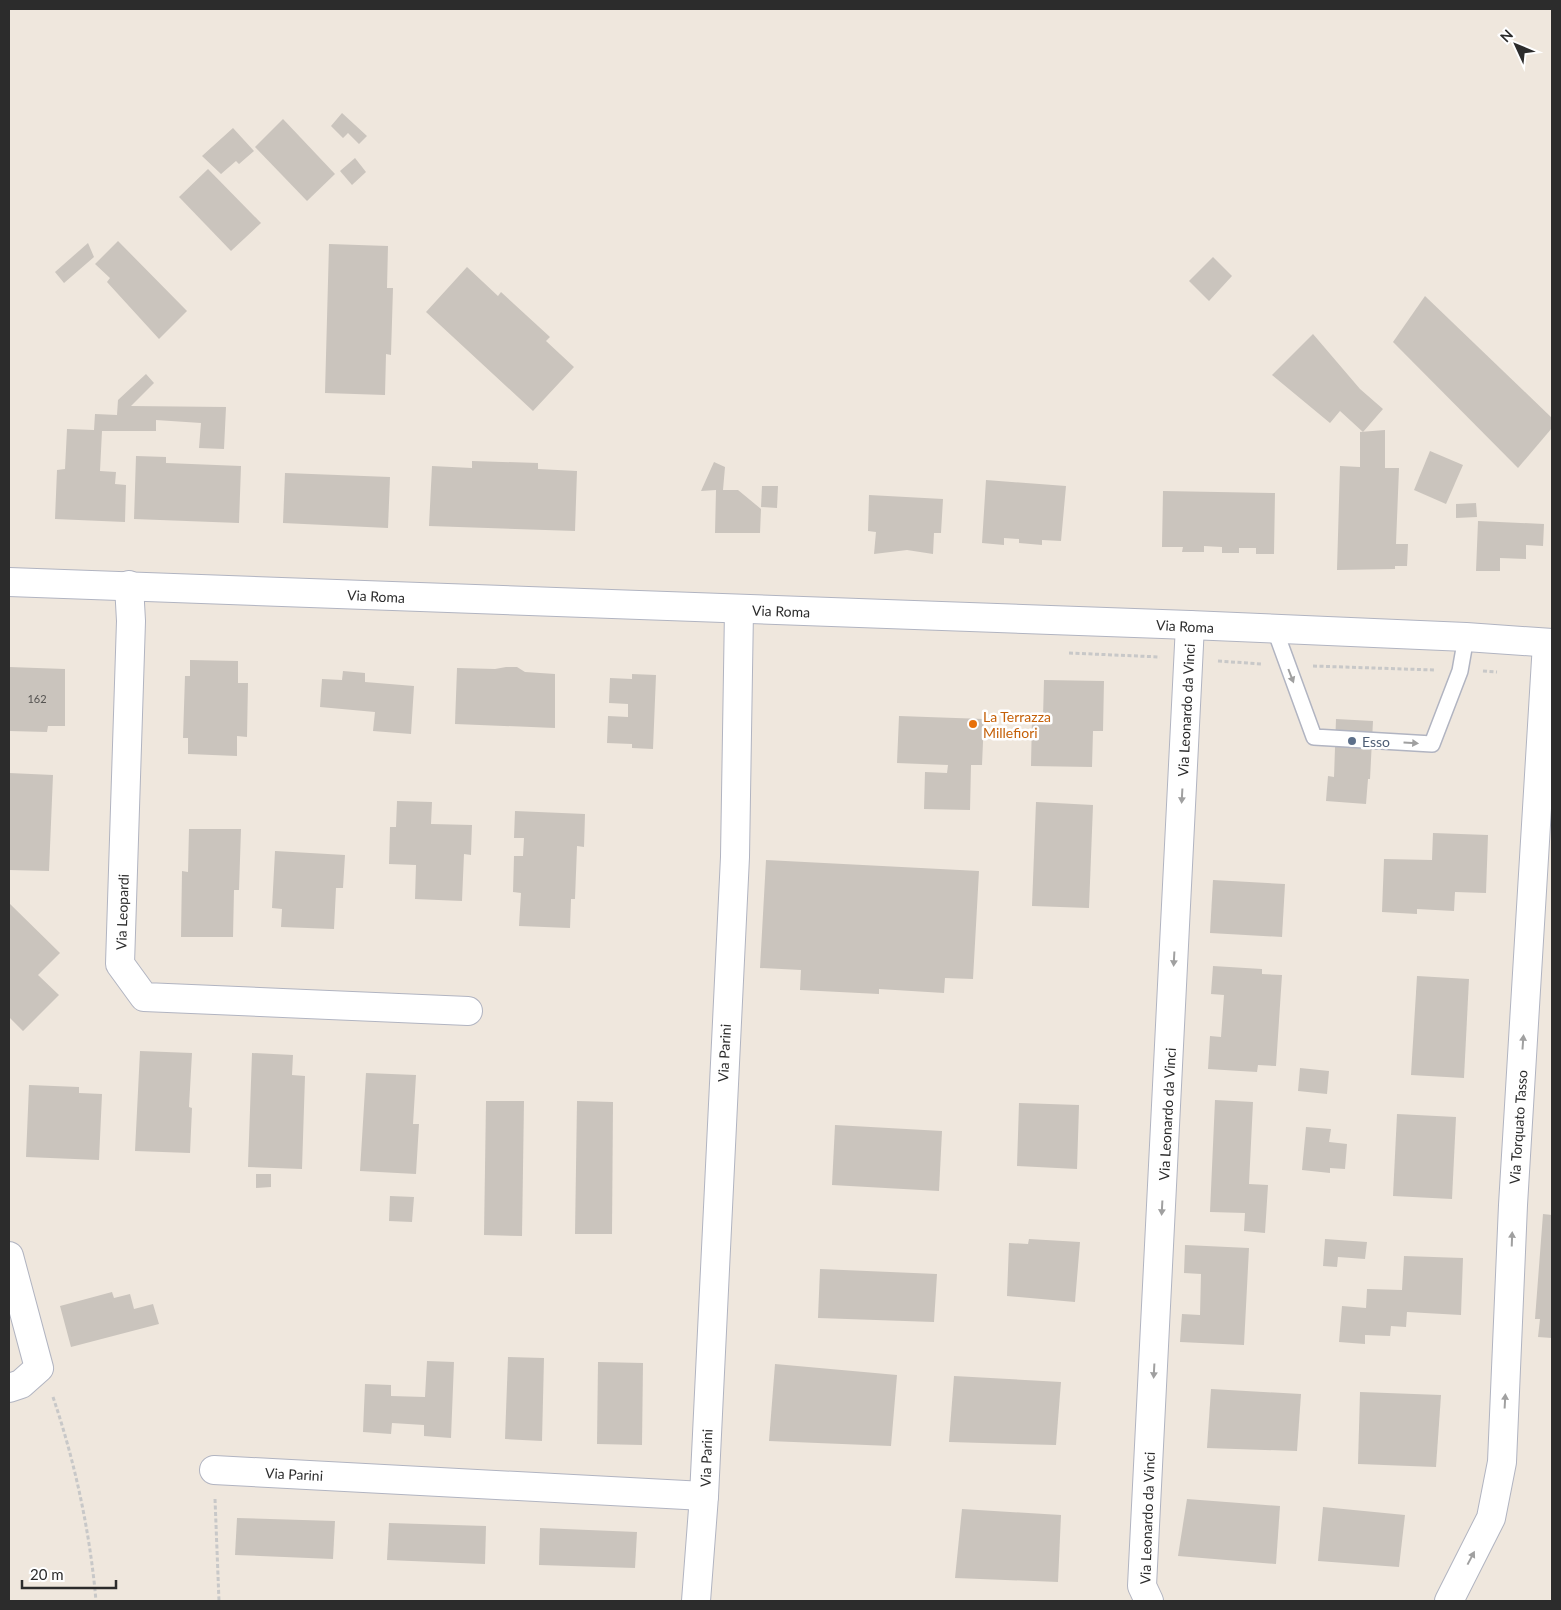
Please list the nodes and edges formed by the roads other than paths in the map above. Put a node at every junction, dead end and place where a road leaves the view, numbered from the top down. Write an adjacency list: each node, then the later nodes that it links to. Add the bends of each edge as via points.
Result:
1 (9, 582): 2 (street, Via Roma)
2 (129, 585): 3 (street, Via Roma); 8 (street, Via Leopardi, via 131,621 120,964 144,996)
3 (739, 610): 4 (street, Via Roma); 12 (street, Via Parini, via 735,856)
4 (1190, 625): 5 (street, Via Roma); 15 (street, Via Leonardo da Vinci, one-way to 15, via 1142,1586)
5 (1275, 630): 6 (street, Via Roma); 6 (lane, one-way to 6, via 1314,737 1432,744 1460,671)
6 (1466, 637): 7 (street, Via Roma)
7 (1549, 643): 13 (street, Via Torquato Tasso, one-way to 7, via 1473,1556 1490,1518 1502,1462 1513,1205)
8 (468, 1011)
9 (9, 1256): 10 (street, via 39,1368 22,1384)
10 (9, 1388)
11 (214, 1470): 12 (street, Via Parini)
12 (704, 1496): 14 (street, Via Parini)
13 (1448, 1597)
14 (696, 1601)
15 (1149, 1601)

